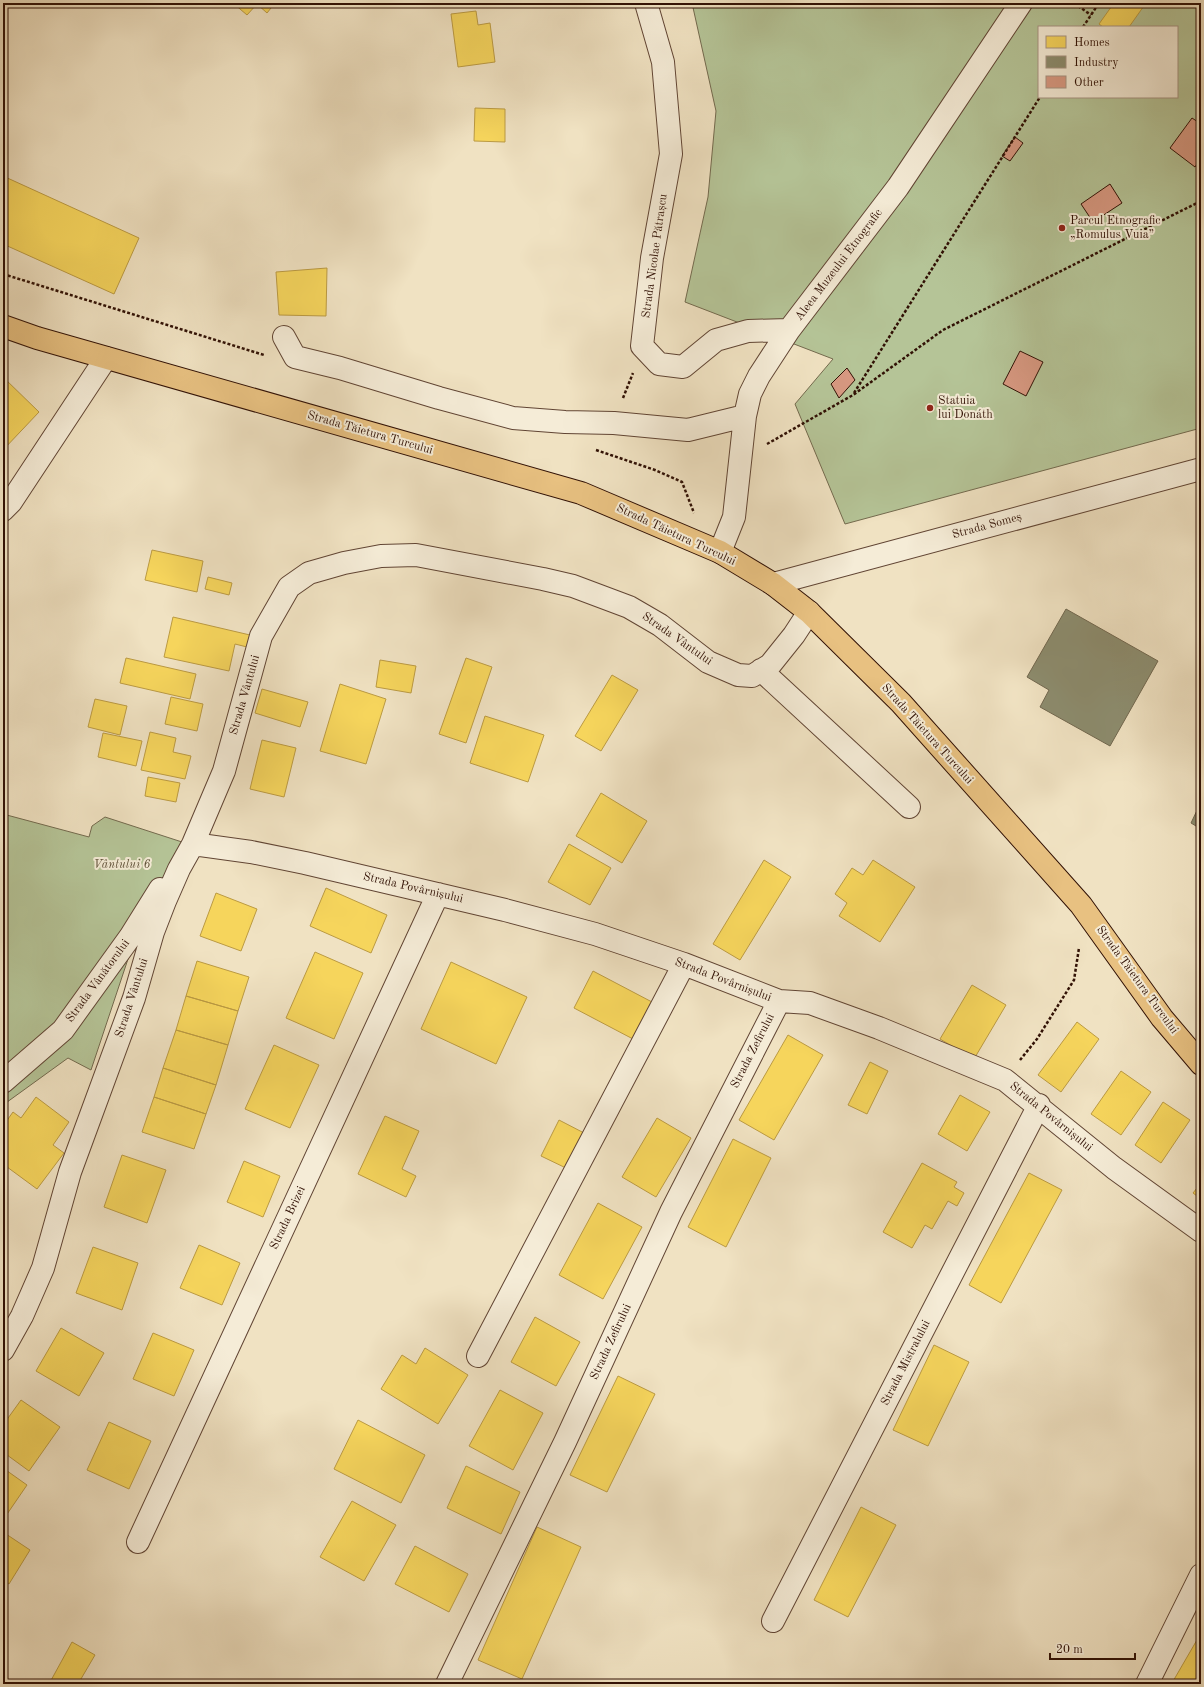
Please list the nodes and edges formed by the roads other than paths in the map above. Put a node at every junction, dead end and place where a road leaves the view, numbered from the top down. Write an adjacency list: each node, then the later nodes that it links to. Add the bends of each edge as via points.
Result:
1 (646, 3): 4 (street, Strada Nicolae Pătrașcu, via 663,62 671,154 652,258 642,346 660,364 684,367 716,340 748,331)
2 (1021, 3): 4 (street, Aleea Muzeului Etnografic, via 898,186)
3 (3, 326): 6 (main road, Strada Tăietura Turcului)
4 (789, 330): 7 (street, Aleea Muzeului Etnografic, via 759,376 750,394)
5 (284, 336): 7 (street, via 295,357 513,418 688,430)
6 (106, 358): 9 (street, via 11,502); 10 (main road, Strada Tăietura Turcului, via 581,492)
7 (745, 416): 10 (street, Aleea Muzeului Etnografic, via 734,517)
8 (1201, 469): 11 (street, Strada Someș)
9 (3, 510)
10 (720, 552): 11 (main road, Strada Tăietura Turcului)
11 (773, 584): 12 (main road, Strada Tăietura Turcului)
12 (809, 612): 13 (street, Strada Vântului, via 770,665); 20 (main road, Strada Tăietura Turcului, via 901,703 1081,905 1162,1018)
13 (761, 670): 14 (street); 15 (street, Strada Vântului, via 752,676 738,675 708,662 660,625 629,607 573,586 416,555 381,556 337,565 309,574 289,587 265,630 224,771)
14 (909, 807)
15 (193, 844): 16 (street, Strada Vântului); 17 (street, Strada Povârnișului, via 251,852)
16 (179, 869): 21 (street, Strada Vânătorului, via 166,879 130,937 63,1030); 24 (street, Strada Vântului, via 162,908 134,998 70,1172 43,1268 22,1316)
17 (438, 894): 18 (street, Strada Povârnișului, via 594,934); 26 (street, Strada Brizei)
18 (684, 964): 19 (street, Strada Povârnișului); 25 (street)
19 (778, 1001): 22 (street, Strada Povârnișului, via 810,1003 879,1028 1005,1080); 29 (street, Strada Zefirului, via 671,1212 565,1442)
20 (1201, 1064)
21 (3, 1082)
22 (1039, 1105): 23 (street, Strada Povârnișului, via 1114,1168); 28 (street, Strada Mistralului)
23 (1201, 1231)
24 (3, 1350)
25 (478, 1356)
26 (138, 1542)
27 (1201, 1575): 30 (street)
28 (773, 1622)
29 (447, 1684)
30 (1147, 1684)

